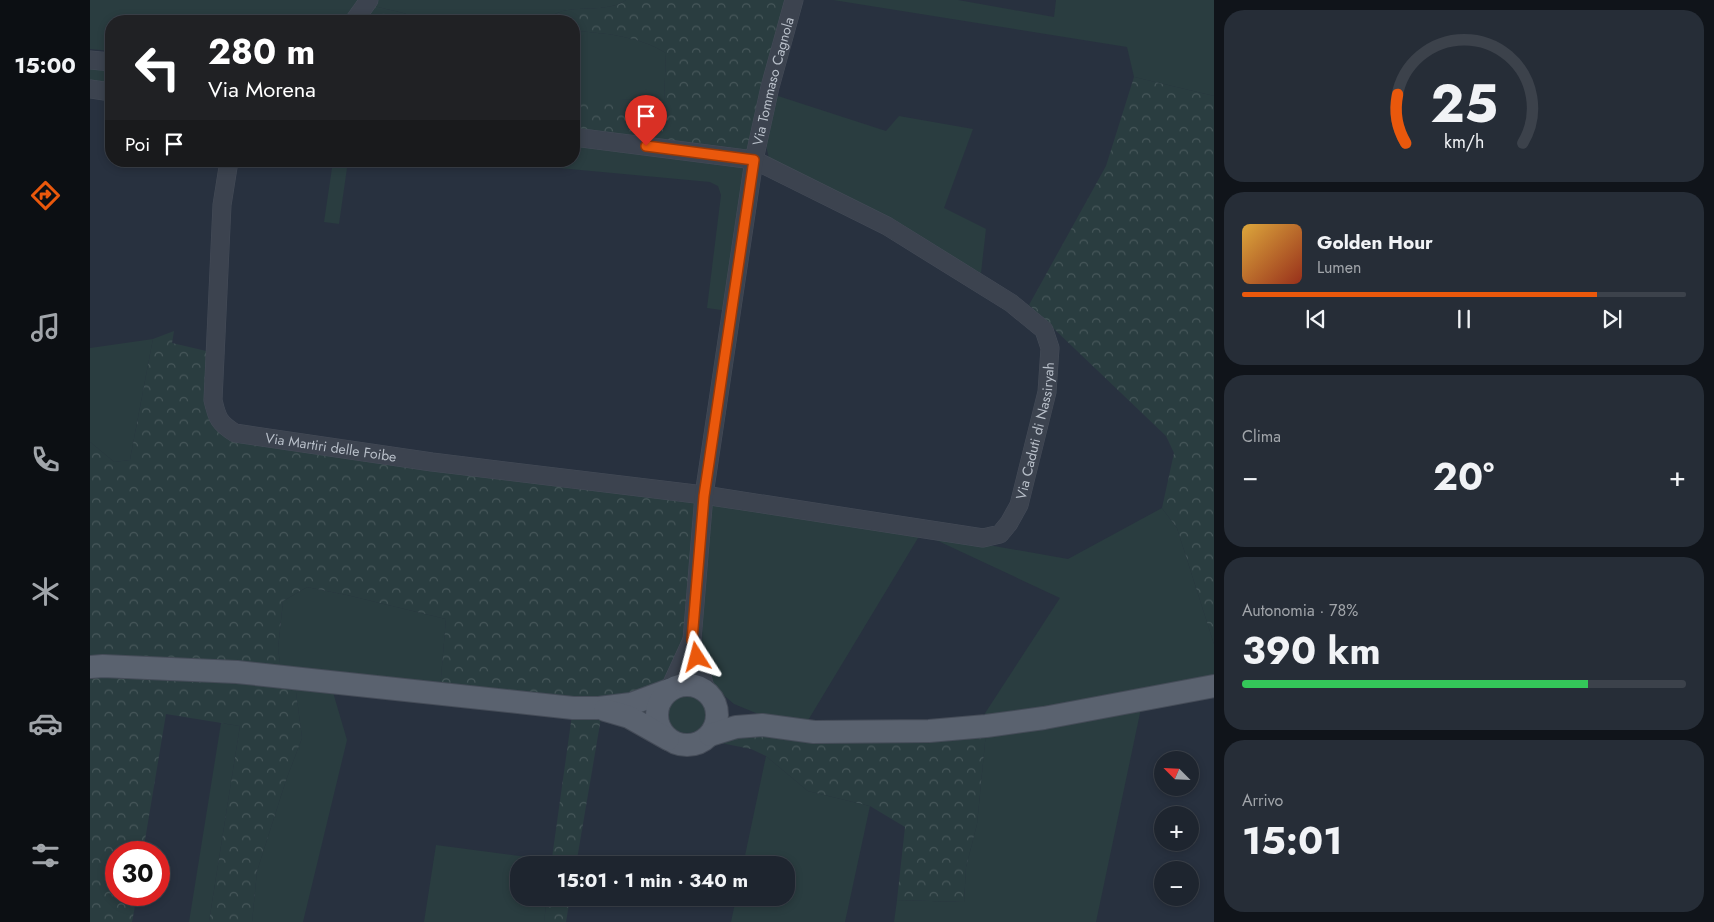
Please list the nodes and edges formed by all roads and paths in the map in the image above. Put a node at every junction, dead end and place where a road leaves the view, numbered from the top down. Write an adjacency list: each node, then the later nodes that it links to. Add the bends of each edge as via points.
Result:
1 (368, 0): 3 (street)
2 (794, 0): 9 (street, Via Tommaso Cagnola)
3 (358, 15)
4 (90, 60): 5 (street)
5 (105, 61)
6 (90, 89): 7 (street)
7 (105, 91)
8 (580, 139): 9 (street, Via Caduti di Nassiryah)
9 (754, 160): 11 (street, Via Tommaso Cagnola); 11 (street, Via Caduti di Nassiryah, via 887,226 1011,303 1044,330 1050,348 1047,392 1019,505 1000,534 983,538)
10 (227, 167): 11 (street, Via Martiri delle Foibe, via 222,205 213,400 220,423 227,428 235,433 432,462)
11 (704, 496): 12 (street, Via Tommaso Cagnola)
12 (692, 640): 15 (street, Via Tommaso Cagnola); 16 (street, Via Tommaso Cagnola)
13 (90, 667): 17 (main road, via 237,672 573,708)
14 (1214, 686): 18 (main road, via 1044,718 928,732 814,732)
15 (669, 690): 16 (main road, via 683,685); 17 (main road, via 631,704); 20 (main road, via 658,704 656,718)
16 (706, 691): 18 (main road, via 736,715); 19 (main road, via 717,713)
17 (599, 708): 20 (main road, via 629,717)
18 (762, 725): 19 (main road, via 736,727)
19 (710, 735): 20 (main road, via 685,746)
20 (669, 740)

